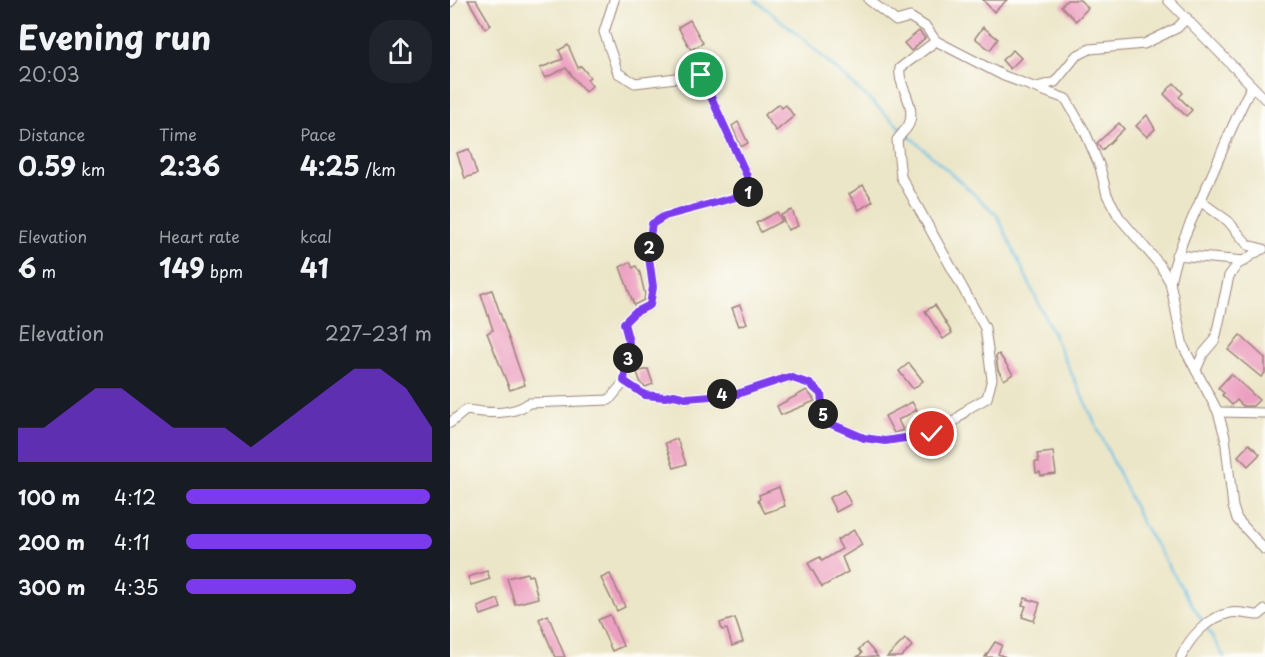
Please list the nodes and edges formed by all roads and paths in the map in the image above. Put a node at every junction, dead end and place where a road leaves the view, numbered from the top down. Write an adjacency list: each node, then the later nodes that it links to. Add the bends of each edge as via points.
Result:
1 (614, 0): 15 (street, via 604,32 618,73 635,83 701,75 747,176 748,194 665,216 652,224 648,250 653,287 650,305 624,323 629,342)
2 (869, 0): 5 (street, via 896,21 910,17 926,27)
3 (1168, 0): 4 (street)
4 (1186, 18): 6 (street); 7 (street, via 1177,28 1144,44 1090,49 1076,56 1055,82)
5 (936, 41): 7 (street, via 1004,76); 15 (street, via 900,68 898,77 910,112 909,124 897,140 901,177 985,328 992,379 987,398 945,430 885,441 864,438 824,421 821,394 810,384 789,377 737,394 686,398 645,395)
6 (1252, 86): 8 (street); 9 (street, via 1231,124)
7 (1037, 87): 13 (street, via 1066,99 1100,166 1107,195 1119,217)
8 (1265, 99)
9 (1200, 201): 10 (street, via 1228,221 1248,245); 11 (street)
10 (1262, 249): 12 (street)
11 (1176, 255): 12 (street); 13 (street)
12 (1245, 261): 14 (street, via 1229,276 1215,340)
13 (1170, 282): 14 (street, via 1183,346)
14 (1196, 370): 16 (street)
15 (624, 381): 18 (street, via 609,400 529,403 520,410 502,412 466,410)
16 (1218, 412): 17 (street); 19 (street, via 1237,519)
17 (1265, 413)
18 (450, 423)
19 (1265, 550)
20 (1265, 610): 21 (street, via 1258,615 1232,612 1218,618 1192,639)
21 (1181, 657)

